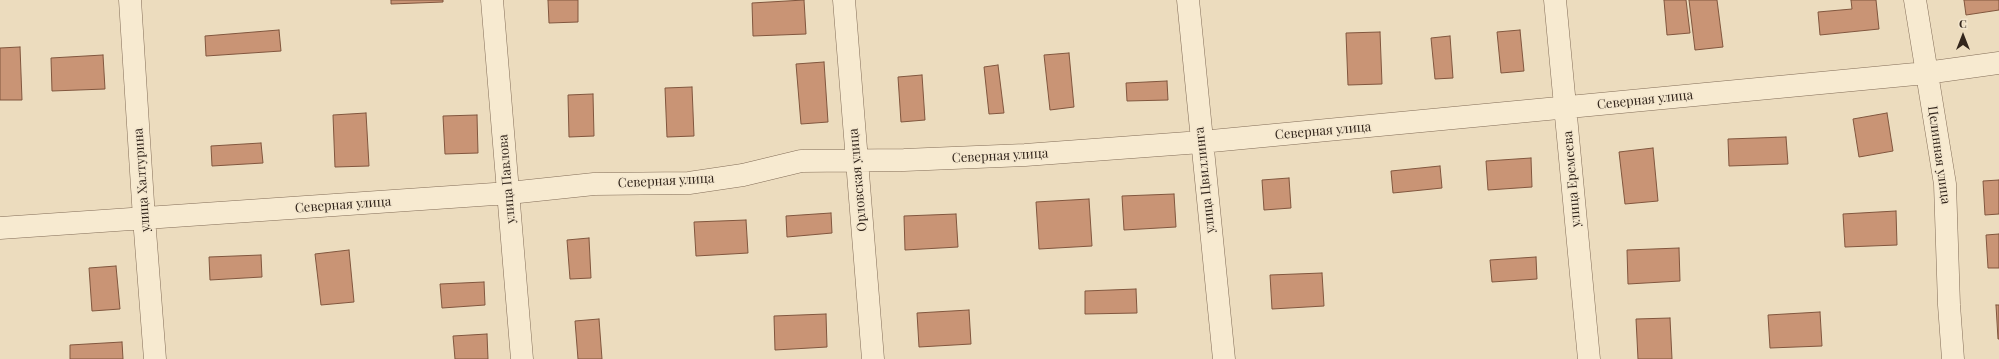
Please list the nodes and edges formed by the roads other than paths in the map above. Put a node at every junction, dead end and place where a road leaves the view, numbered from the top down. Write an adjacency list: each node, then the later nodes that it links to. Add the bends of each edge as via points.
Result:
1 (130, 0): 13 (street, улица Халтурина)
2 (492, 0): 12 (street, улица Павлова)
3 (844, 0): 11 (street, Орловская улица)
4 (1188, 0): 10 (street, улица Цвиллинга)
5 (1555, 0): 9 (street, улица Еремеева)
6 (1915, 0): 8 (street, Целинная улица)
7 (1999, 63): 8 (street, Северная улица)
8 (1926, 73): 9 (street, Северная улица); 20 (street, Целинная улица, via 1945,184 1949,305)
9 (1566, 108): 10 (street, Северная улица); 19 (street, улица Еремеева)
10 (1201, 142): 11 (street, Северная улица, via 1017,155); 18 (street, улица Цвиллинга)
11 (856, 160): 12 (street, Северная улица, via 801,161 743,175 689,183 594,184); 17 (street, Орловская улица)
12 (509, 193): 13 (street, Северная улица); 16 (street, улица Павлова)
13 (144, 218): 14 (street, Северная улица); 15 (street, улица Халтурина)
14 (0, 228)
15 (155, 359)
16 (522, 359)
17 (873, 359)
18 (1224, 359)
19 (1589, 359)
20 (1954, 359)

